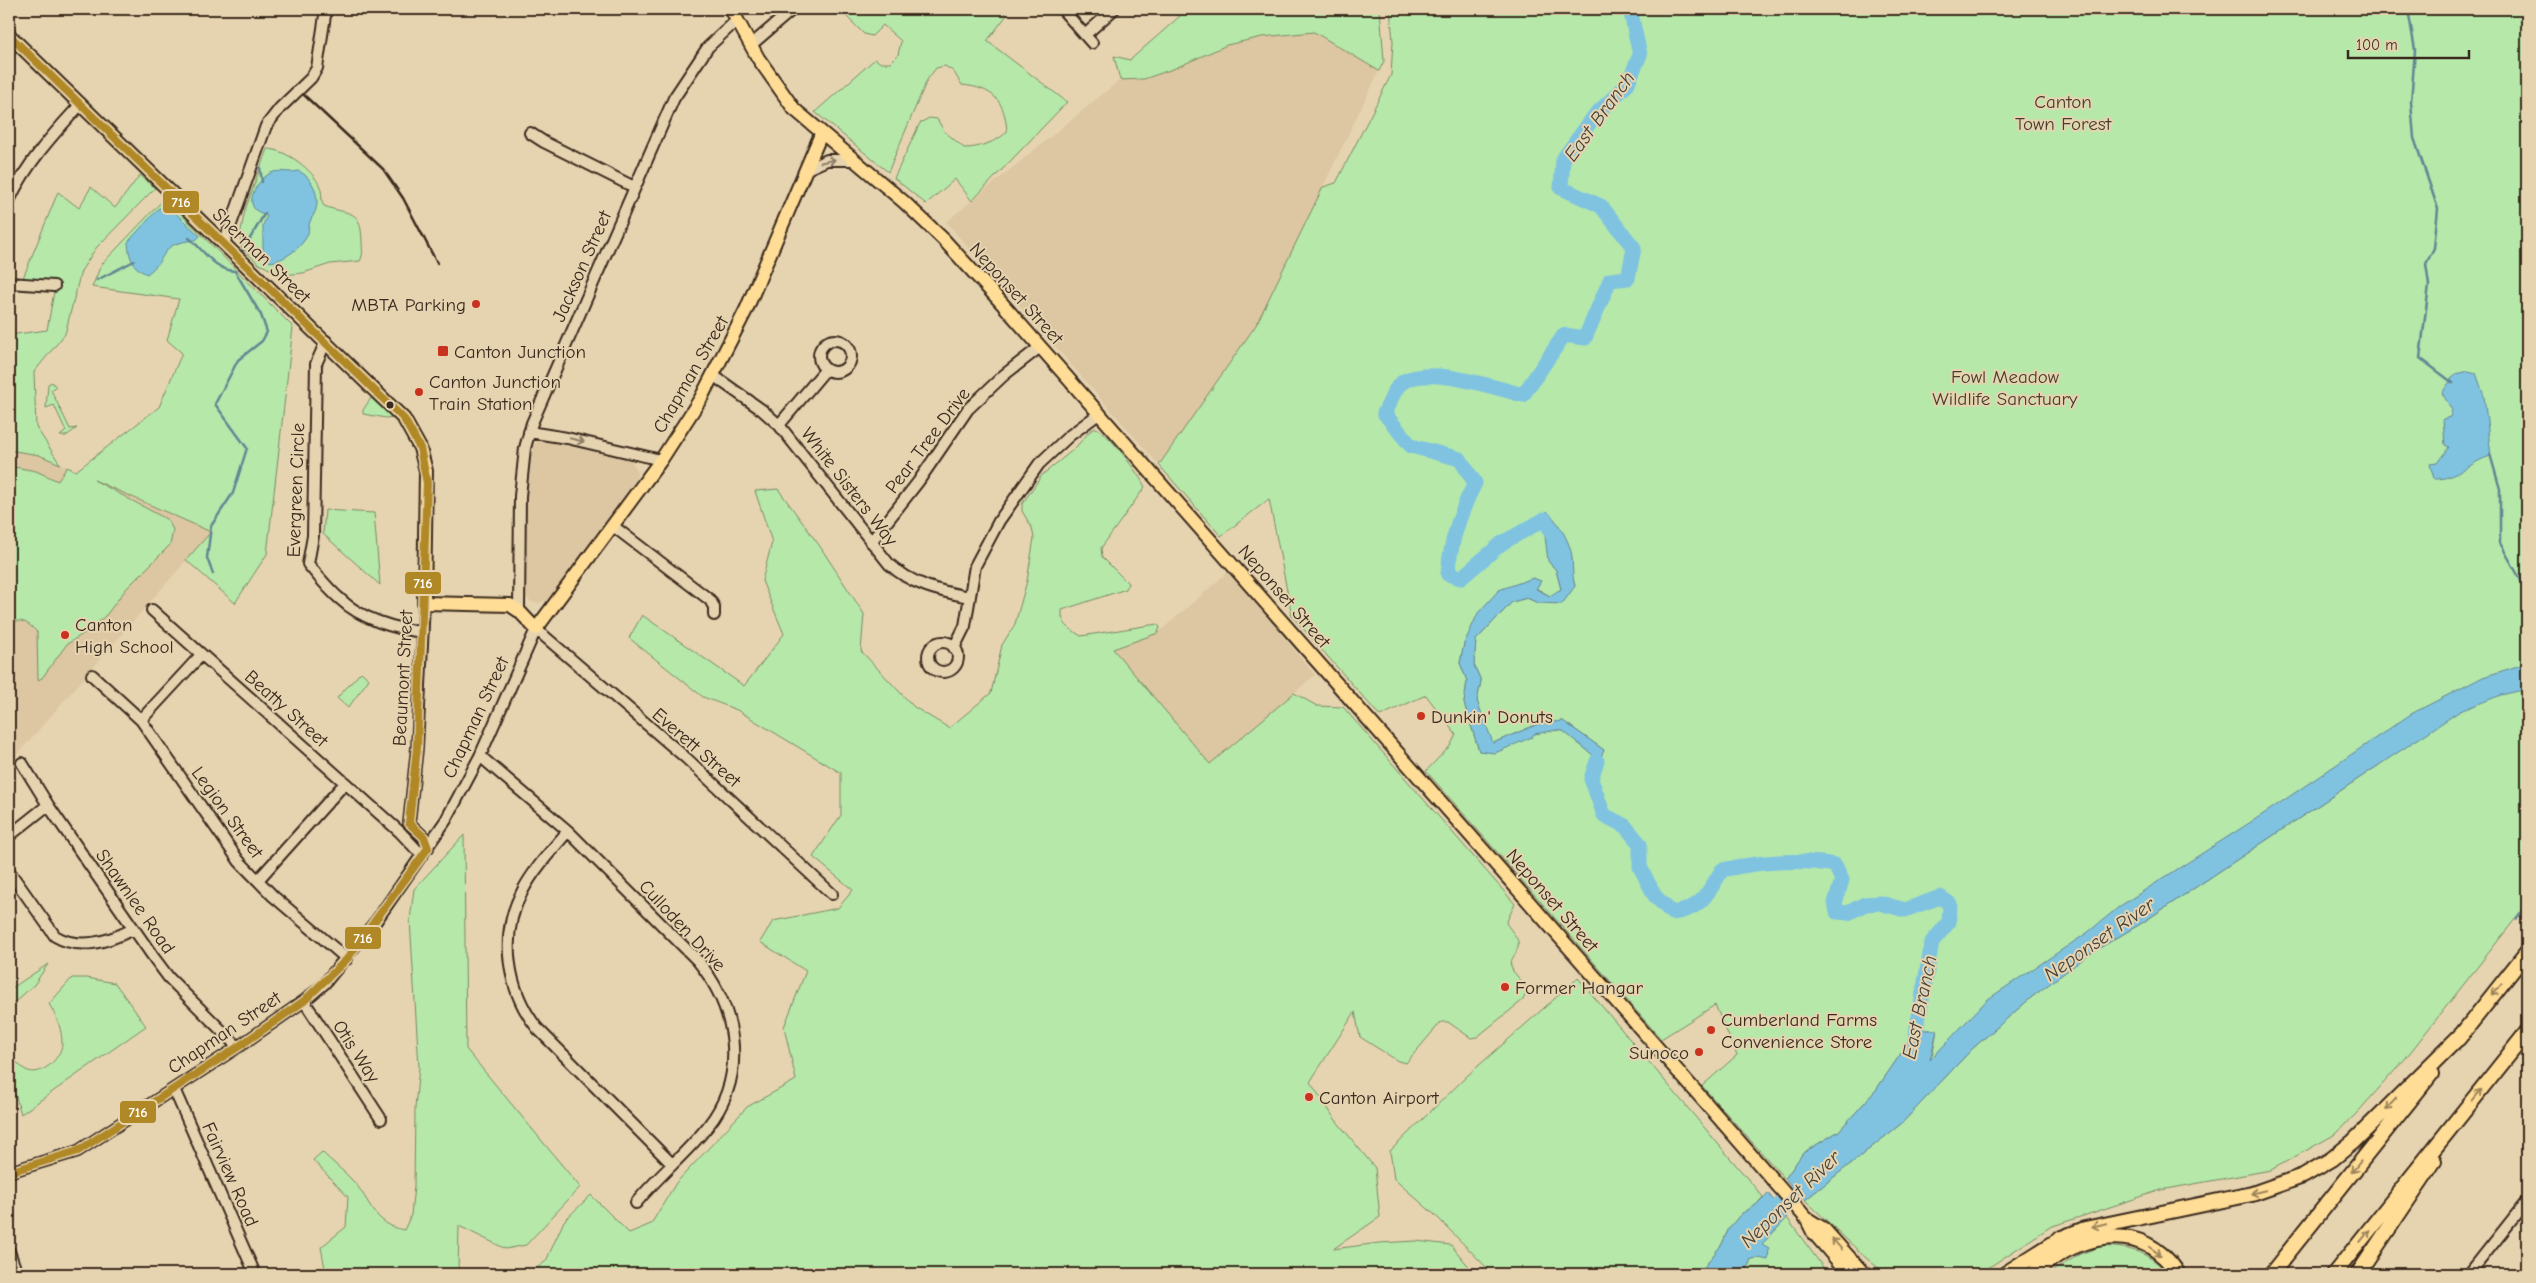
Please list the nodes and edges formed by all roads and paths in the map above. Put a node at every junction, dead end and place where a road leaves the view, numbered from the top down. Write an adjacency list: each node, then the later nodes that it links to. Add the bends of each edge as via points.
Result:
1 (326, 9): 17 (street, via 317,68 266,126)
2 (793, 9): 9 (street)
3 (1062, 9): 7 (street)
4 (1114, 9): 7 (street)
5 (734, 14): 9 (main road, Neponset Street); 15 (street, Jackson Street, via 681,85)
6 (9, 35): 10 (main road, Sherman Street)
7 (1085, 35): 8 (street)
8 (1092, 43)
9 (751, 45): 12 (main road, Neponset Street, via 794,109)
10 (81, 104): 16 (street, via 41,149); 17 (main road, Sherman Street)
11 (530, 133): 15 (street)
12 (821, 134): 13 (main road, Neponset Street); 14 (main road, Chapman Street)
13 (854, 160): 14 (street, one-way to 13, via 827,160); 21 (main road, Neponset Street, via 943,239)
14 (805, 170): 23 (main road, Chapman Street, via 760,279)
15 (634, 187): 27 (street, Jackson Street)
16 (9, 201)
17 (224, 244): 20 (main road, Sherman Street)
18 (9, 283): 19 (street)
19 (54, 286)
20 (326, 341): 25 (main road, Sherman Street); 37 (street, Evergreen Circle, via 316,364 312,536 308,564 341,600 365,615 398,628)
21 (1040, 347): 24 (main road, Neponset Street); 30 (street, Pear Tree Drive, via 968,409 918,482)
22 (826, 369): 26 (street)
23 (714, 376): 26 (street, White Sisters Way); 28 (main road, Chapman Street)
24 (1100, 413): 31 (street, via 1045,458 1024,482 983,547 975,566); 68 (main road, Neponset Street)
25 (404, 419): 32 (main road, Beaumont Street, via 420,448 426,471)
26 (779, 426): 30 (street, White Sisters Way)
27 (529, 432): 28 (street, one-way to 28); 34 (street, Jackson Street, via 520,496)
28 (661, 460): 29 (main road, Chapman Street)
29 (613, 526): 35 (street, via 710,600); 36 (main road, Chapman Street)
30 (871, 542): 31 (street, White Sisters Way, via 902,575 936,590)
31 (969, 597): 38 (street, via 965,626)
32 (424, 603): 34 (main road, via 505,604); 37 (street, Beaumont Street)
33 (152, 610): 39 (street, Beatty Street)
34 (519, 611): 36 (main road)
35 (714, 615)
36 (536, 629): 42 (street, Chapman Street); 53 (street, Everett Street, via 686,758)
37 (423, 632): 46 (street, Beaumont Street, via 417,748)
38 (954, 648)
39 (201, 656): 41 (street); 44 (street, Beatty Street)
40 (92, 675): 41 (street, Legion Street)
41 (141, 720): 52 (street, Legion Street, via 210,822 239,861)
42 (480, 756): 47 (street, Culloden Drive); 50 (street, Chapman Street)
43 (22, 763): 45 (street, Shawnlee Road)
44 (345, 783): 48 (street, Beatty Street); 52 (street)
45 (48, 805): 49 (street); 54 (street, Shawnlee Road)
46 (409, 822): 48 (street); 50 (street, via 424,837)
47 (568, 831): 64 (street, via 532,876 512,916 508,950 516,990 524,1010 537,1028); 64 (street, Culloden Drive, via 698,961 714,982 726,1007 732,1038 732,1070 728,1084 710,1124)
48 (400, 832): 50 (street, Beatty Street, via 416,849)
49 (9, 836)
50 (426, 851): 56 (street, Chapman Street)
51 (9, 871): 54 (street, via 55,936 63,940 96,943 117,938)
52 (258, 880): 56 (street, Legion Street)
53 (832, 894)
54 (134, 929): 60 (street, Shawnlee Road, via 169,978)
55 (2527, 952): 59 (highway, one-way to 59)
56 (347, 959): 57 (street, Chapman Street)
57 (304, 1001): 60 (street, Chapman Street); 63 (street, Otis Way)
58 (2527, 1032): 62 (highway, one-way to 58)
59 (2463, 1033): 74 (highway, one-way to 74, via 2353,1142 2303,1176 2257,1192 2091,1227 2062,1238); 77 (highway, one-way to 77)
60 (238, 1047): 61 (street, Chapman Street)
61 (174, 1089): 65 (street, Chapman Street, via 78,1151); 71 (street, Fairview Road)
62 (2462, 1114): 78 (highway, one-way to 62); 79 (highway, via 2430,1169)
63 (381, 1119)
64 (672, 1164): 66 (street, Culloden Drive)
65 (9, 1172)
66 (636, 1203)
67 (2526, 1205): 80 (street)
68 (1806, 1218): 72 (main road, Neponset Street, via 1813,1232); 73 (main road, Neponset Street, one-way to 68, via 1824,1229)
69 (9, 1251): 70 (street)
70 (17, 1274)
71 (255, 1274)
72 (1849, 1274)
73 (1864, 1274)
74 (2005, 1274)
75 (2033, 1274): 76 (highway, one-way to 76, via 2069,1248 2109,1237 2131,1239 2147,1246 2165,1258)
76 (2178, 1274)
77 (2271, 1274)
78 (2334, 1274)
79 (2358, 1274)
80 (2469, 1274)

